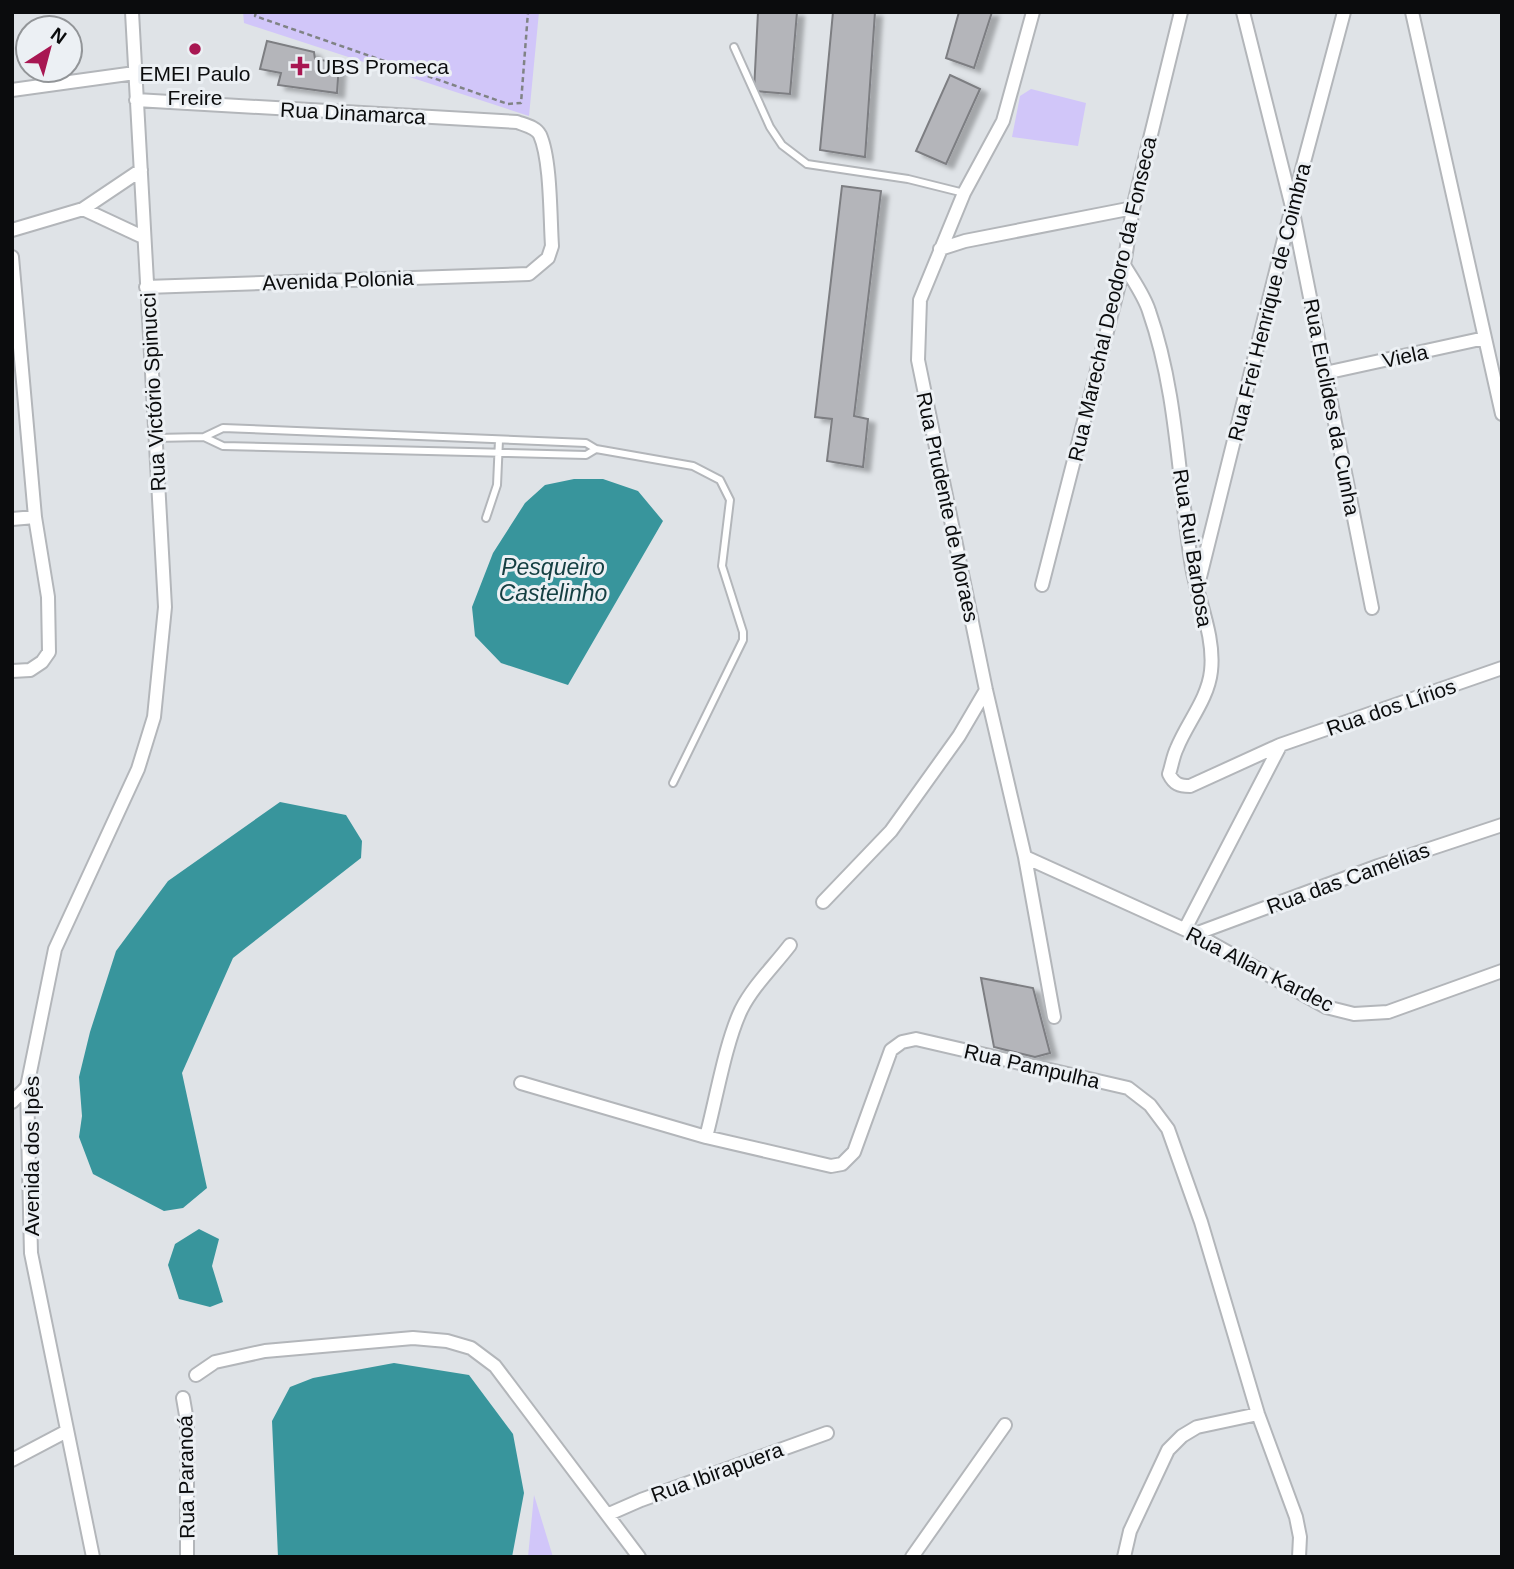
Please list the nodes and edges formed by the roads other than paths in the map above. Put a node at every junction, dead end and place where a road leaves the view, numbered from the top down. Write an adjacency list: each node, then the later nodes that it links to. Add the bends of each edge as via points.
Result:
1 (132, 12): 8 (street, Rua Victório Spinucci)
2 (1033, 12): 12 (street, Rua Prudente de Moraes, via 1003,121)
3 (1181, 12): 14 (street, Rua Marechal Deodoro da Fonseca)
4 (1243, 12): 13 (street, Rua Euclides da Cunha)
5 (1344, 12): 13 (street, Rua Frei Henrique de Coimbra)
6 (1412, 12): 23 (street)
7 (734, 47): 12 (lane, via 770,127 782,145 807,164 908,179)
8 (135, 73): 9 (street); 10 (street, Rua Victório Spinucci)
9 (12, 90)
10 (136, 100): 11 (street, Rua Victório Spinucci); 21 (street, Rua Dinamarca, via 529,126 539,133 546,160 552,246 548,258)
11 (141, 170): 15 (street); 17 (street, Rua Victório Spinucci)
12 (964, 193): 18 (street, Rua Prudente de Moraes)
13 (1292, 207): 24 (street, Rua Euclides da Cunha); 40 (street, Rua Frei Henrique de Coimbra)
14 (1133, 208): 18 (street); 20 (street, Rua Marechal Deodoro da Fonseca)
15 (83, 209): 16 (street); 17 (street)
16 (12, 230)
17 (144, 237): 22 (street, Rua Victório Spinucci)
18 (940, 249): 44 (street, Rua Prudente de Moraes, via 920,300 918,360)
19 (12, 257): 25 (street)
20 (1124, 265): 39 (street, Rua Marechal Deodoro da Fonseca); 40 (street, Rua Rui Barbosa, via 1149,309 1168,384)
21 (529, 274): 22 (street, Avenida Polonia)
22 (146, 287): 30 (street, Rua Victório Spinucci)
23 (1485, 338): 24 (street, Viela); 26 (street)
24 (1325, 373): 41 (street, Rua Euclides da Cunha)
25 (17, 377): 36 (street)
26 (1502, 414)
27 (310, 430): 28 (lane); 29 (lane, via 223,428); 32 (lane)
28 (399, 434): 31 (lane); 34 (lane)
29 (204, 437): 30 (lane); 32 (lane, via 222,446)
30 (155, 438): 46 (street, Rua Victório Spinucci, via 165,607 153,717)
31 (499, 440): 33 (lane, via 586,443); 35 (lane)
32 (308, 448): 34 (lane)
33 (596, 449): 35 (lane, via 586,454); 47 (lane, via 693,466 720,481 730,500 722,566 743,640)
34 (398, 450): 35 (lane)
35 (500, 453): 37 (lane, via 497,485)
36 (34, 517): 38 (street); 43 (street, via 48,597 49,652 30,670)
37 (486, 518)
38 (12, 519)
39 (1042, 585)
40 (1196, 592): 45 (street, Rua Rui Barbosa, via 1206,622 1212,669 1177,748 1172,780 1190,786)
41 (1372, 608)
42 (1502, 668): 45 (street, Rua dos Lírios)
43 (12, 671)
44 (986, 690): 49 (street, Rua Prudente de Moraes); 50 (street, via 891,831)
45 (1280, 745): 51 (street)
46 (138, 769): 56 (street, Avenida dos Ipês, via 55,949)
47 (673, 783)
48 (1502, 825): 51 (street, Rua das Camélias)
49 (1025, 857): 51 (street, Rua Allan Kardec); 54 (street, Rua Prudente de Moraes)
50 (823, 902)
51 (1190, 931): 53 (street, Rua Allan Kardec, via 1326,1007 1353,1014 1388,1012)
52 (790, 945): 58 (street, via 741,1010)
53 (1502, 971)
54 (1054, 1017)
55 (521, 1083): 58 (street, Rua Pampulha)
56 (27, 1087): 57 (street); 63 (street, Avenida dos Ipês, via 31,1253)
57 (12, 1102)
58 (706, 1137): 61 (street, Rua Pampulha, via 831,1166 842,1164 854,1152 891,1050 916,1039 1128,1088 1150,1105 1168,1129)
59 (196, 1375): 66 (street, via 215,1362 354,1342 413,1338 471,1348 495,1366)
60 (183, 1398): 68 (street, Rua Paranoá)
61 (1258, 1414): 71 (street, via 1197,1427 1168,1450 1130,1531); 72 (street, Rua Pampulha, via 1296,1517)
62 (1005, 1425): 70 (street)
63 (67, 1430): 65 (street); 67 (street, Avenida dos Ipês)
64 (827, 1433): 66 (street, Rua Ibirapuera)
65 (12, 1460)
66 (609, 1514): 69 (street)
67 (93, 1557)
68 (187, 1557)
69 (639, 1557)
70 (912, 1557)
71 (1124, 1557)
72 (1299, 1557)

